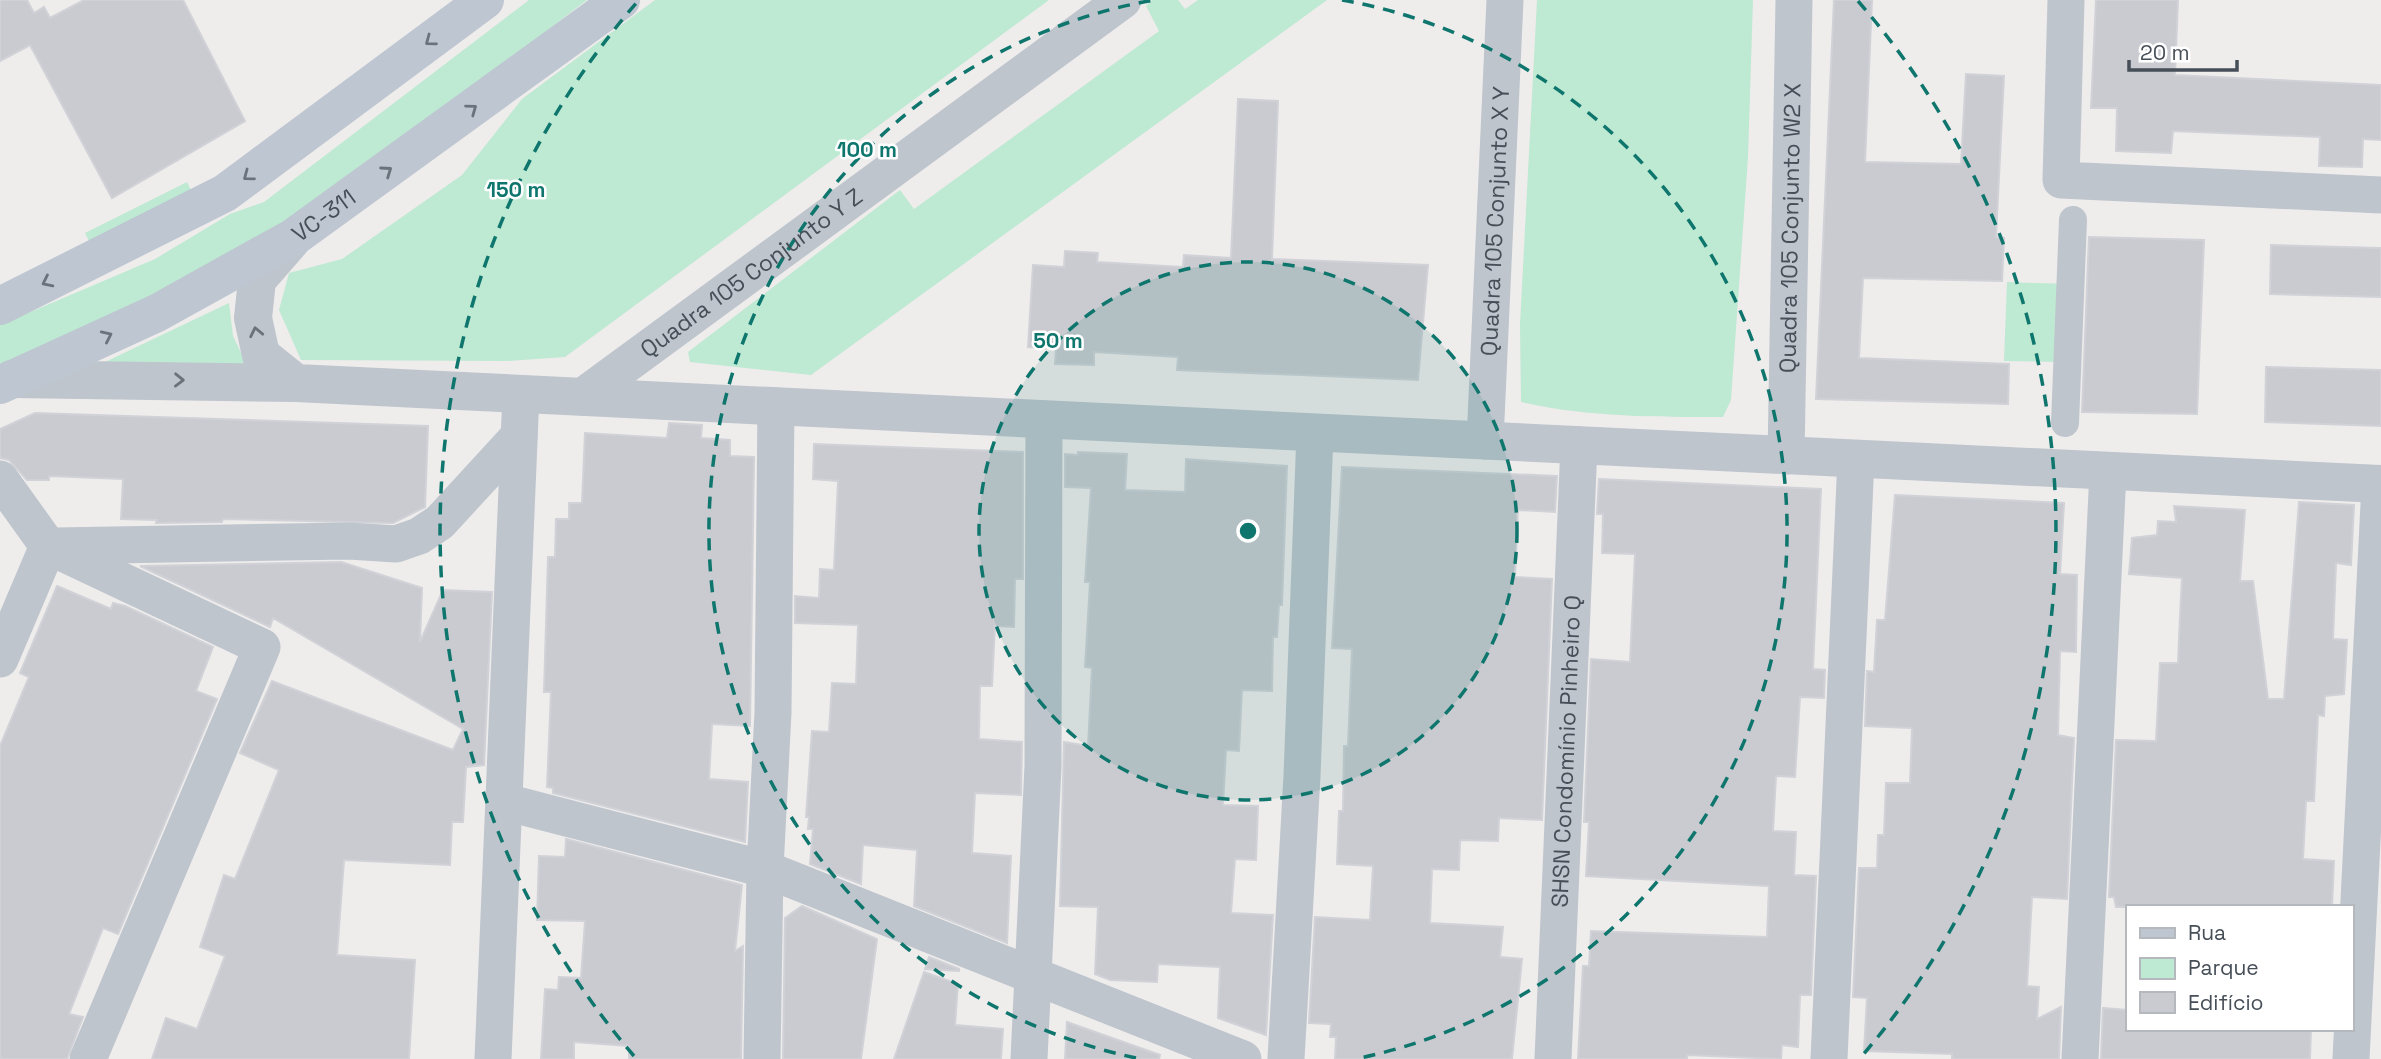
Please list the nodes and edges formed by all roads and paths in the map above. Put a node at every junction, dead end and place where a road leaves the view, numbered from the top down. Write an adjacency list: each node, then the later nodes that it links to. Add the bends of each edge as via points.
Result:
1 (485, 0): 10 (main road, one-way to 10, via 225,193)
2 (621, 0): 9 (main road, VC-311, one-way to 2)
3 (1123, 0): 14 (street, Quadra 105 Conjunto Y Z)
4 (1505, 0): 20 (street, Quadra 105 Conjunto X Y)
5 (1794, 0): 22 (street, Quadra 105 Conjunto W2 X)
6 (2066, 0): 7 (street, via 2061,180)
7 (2381, 195)
8 (2073, 220): 17 (street)
9 (294, 237): 11 (main road, VC-311, one-way to 9, via 157,313); 12 (street, one-way to 9, via 261,355 253,318 257,280)
10 (0, 306)
11 (6, 382): 12 (street, one-way to 12)
12 (296, 383): 13 (street)
13 (521, 394): 14 (street); 19 (street)
14 (583, 397): 15 (street)
15 (776, 406): 16 (street); 30 (street, via 773,712)
16 (1044, 419): 18 (street); 31 (street, via 1044,766)
17 (2065, 423)
18 (1315, 433): 20 (street); 39 (street)
19 (519, 436): 27 (street, via 440,522 396,544); 29 (street)
20 (1485, 441): 21 (street)
21 (1578, 445): 22 (street); 40 (street, SHSN Condomínio Pinheiro Q)
22 (1786, 456): 23 (street)
23 (1856, 459): 24 (street); 41 (street)
24 (2108, 471): 26 (street); 42 (street)
25 (0, 479): 27 (street)
26 (2380, 484): 32 (street)
27 (48, 547): 28 (street); 34 (street, via 262,647)
28 (0, 659)
29 (505, 802): 30 (street); 35 (street)
30 (765, 869): 31 (street); 36 (street)
31 (1033, 977): 37 (street); 38 (street)
32 (2353, 1019)
33 (2352, 1031): 43 (street)
34 (88, 1059)
35 (493, 1059)
36 (762, 1059)
37 (1029, 1059)
38 (1243, 1059)
39 (1286, 1059)
40 (1553, 1059)
41 (1829, 1059)
42 (2080, 1059)
43 (2351, 1059)

